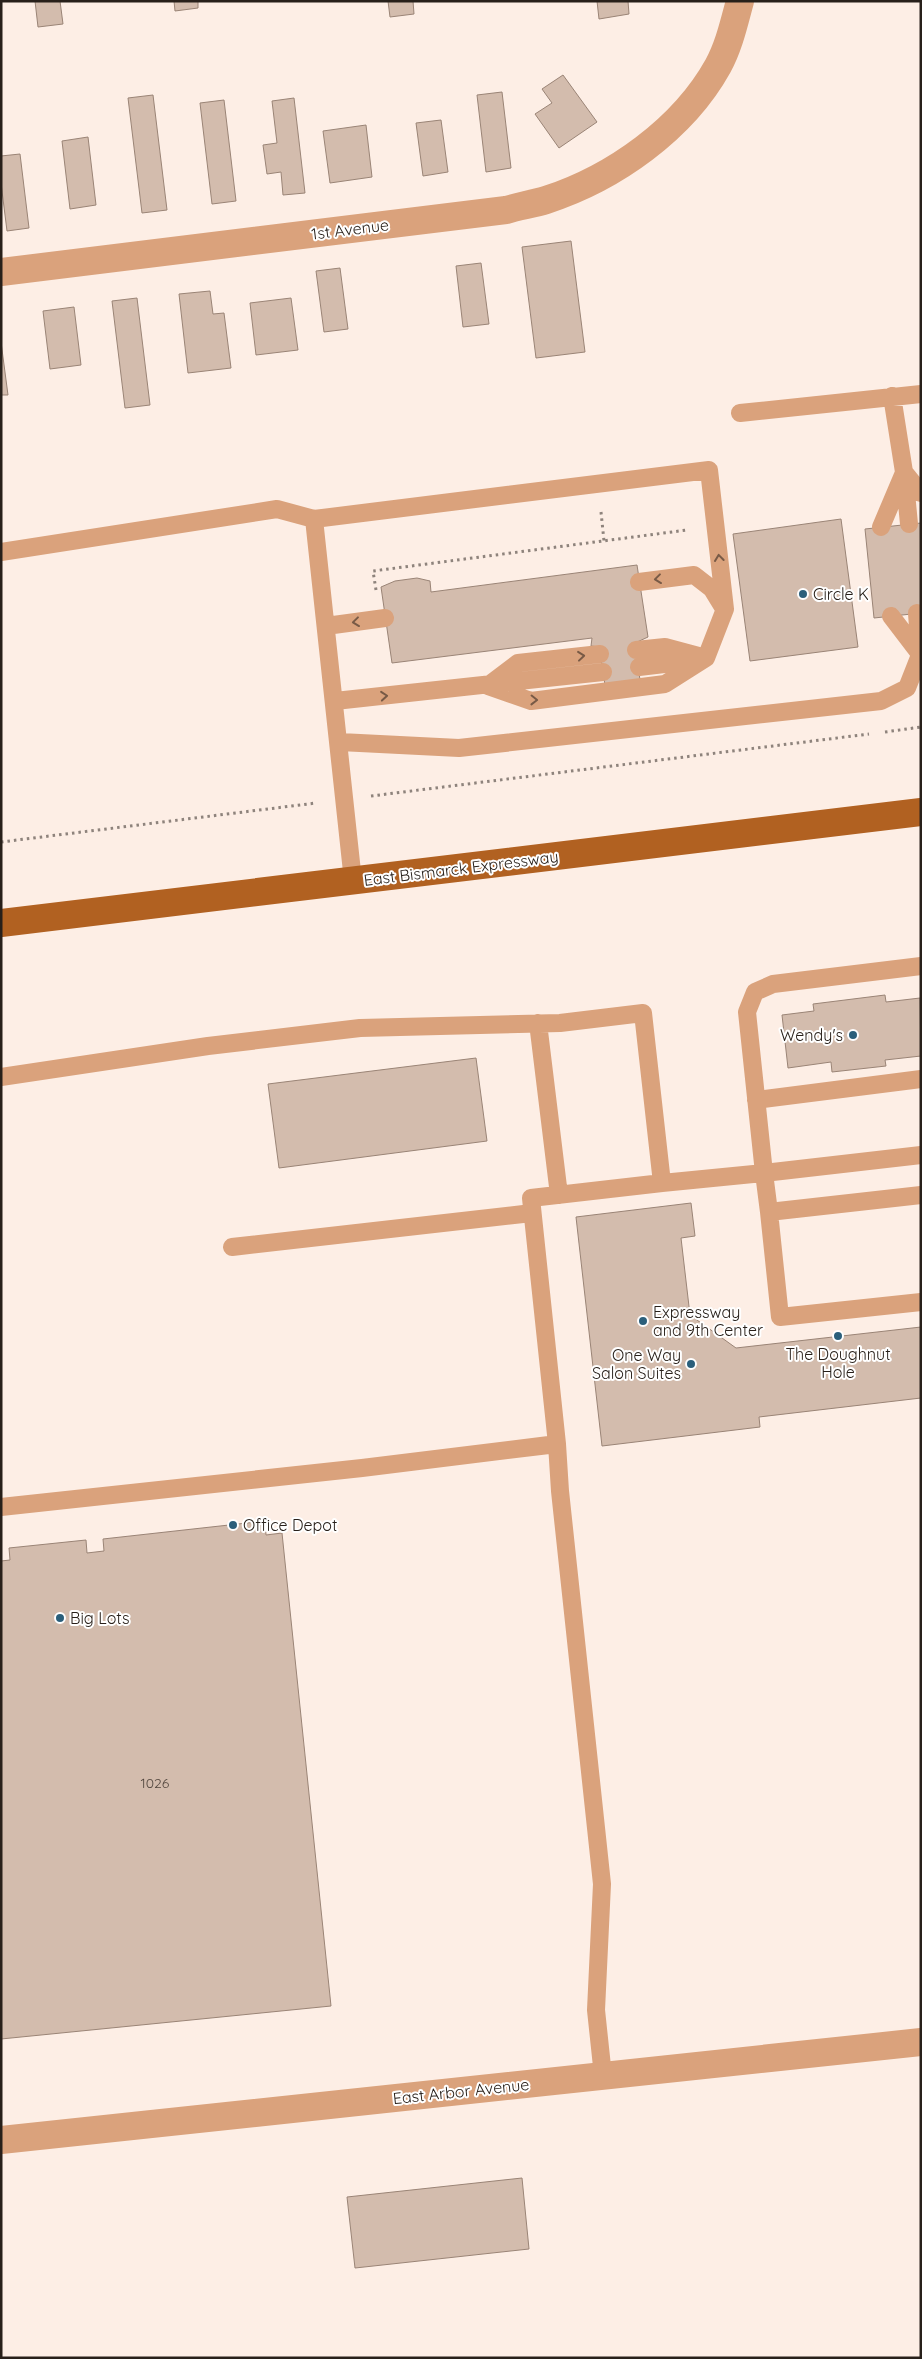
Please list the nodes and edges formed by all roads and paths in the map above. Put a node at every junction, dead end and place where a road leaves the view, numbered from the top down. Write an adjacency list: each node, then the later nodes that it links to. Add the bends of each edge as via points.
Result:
1 (740, 1): 2 (street, 1st Avenue, via 718,66 698,97 648,145 616,167 546,200 506,210)
2 (1, 272)
3 (921, 394): 4 (lane)
4 (892, 396): 5 (lane); 6 (lane)
5 (740, 413)
6 (904, 472): 7 (lane); 9 (lane); 11 (lane)
7 (921, 493)
8 (314, 519): 10 (lane, via 709,470); 12 (lane, via 277,509); 18 (lane)
9 (909, 524)
10 (715, 526): 14 (lane, one-way to 10); 17 (path, via 373,570)
11 (881, 527)
12 (1, 552)
13 (639, 582): 14 (lane, one-way to 13, via 712,588 694,575)
14 (725, 609): 21 (lane)
15 (917, 614): 20 (lane)
16 (891, 616): 20 (lane)
17 (383, 619): 18 (lane, one-way to 18)
18 (326, 626): 25 (lane)
19 (600, 654): 24 (lane, one-way to 19, via 518,663)
20 (920, 654): 29 (lane, via 907,688 881,701 459,748)
21 (706, 658): 22 (lane); 24 (lane, one-way to 21, via 531,702 664,684)
22 (638, 659)
23 (603, 672): 24 (lane)
24 (488, 686): 25 (lane, one-way to 24)
25 (335, 701): 29 (lane)
26 (921, 727): 27 (path)
27 (882, 732)
28 (872, 734): 30 (path)
29 (340, 742): 30 (lane)
30 (346, 799): 32 (path); 33 (lane)
31 (921, 812): 33 (main road, East Bismarck Expressway)
32 (1, 842)
33 (353, 881): 34 (main road, East Bismarck Expressway)
34 (1, 923)
35 (921, 966): 39 (lane, via 773,984 755,992 747,1012)
36 (538, 1024): 37 (lane, via 360,1028 208,1046); 42 (lane, via 643,1013); 43 (lane)
37 (1, 1077)
38 (921, 1079): 39 (lane)
39 (756, 1100): 41 (lane)
40 (921, 1155): 41 (lane)
41 (764, 1173): 42 (lane); 45 (lane)
42 (662, 1183): 43 (lane)
43 (559, 1195): 46 (lane, via 531,1198)
44 (921, 1195): 45 (lane)
45 (768, 1212): 48 (lane, via 780,1317)
46 (532, 1213): 47 (lane); 49 (lane)
47 (232, 1247)
48 (921, 1302)
49 (557, 1444): 50 (lane); 52 (lane, via 602,1884 596,2010)
50 (1, 1507)
51 (921, 2042): 52 (street, East Arbor Avenue)
52 (603, 2076): 53 (street, East Arbor Avenue)
53 (1, 2140)

